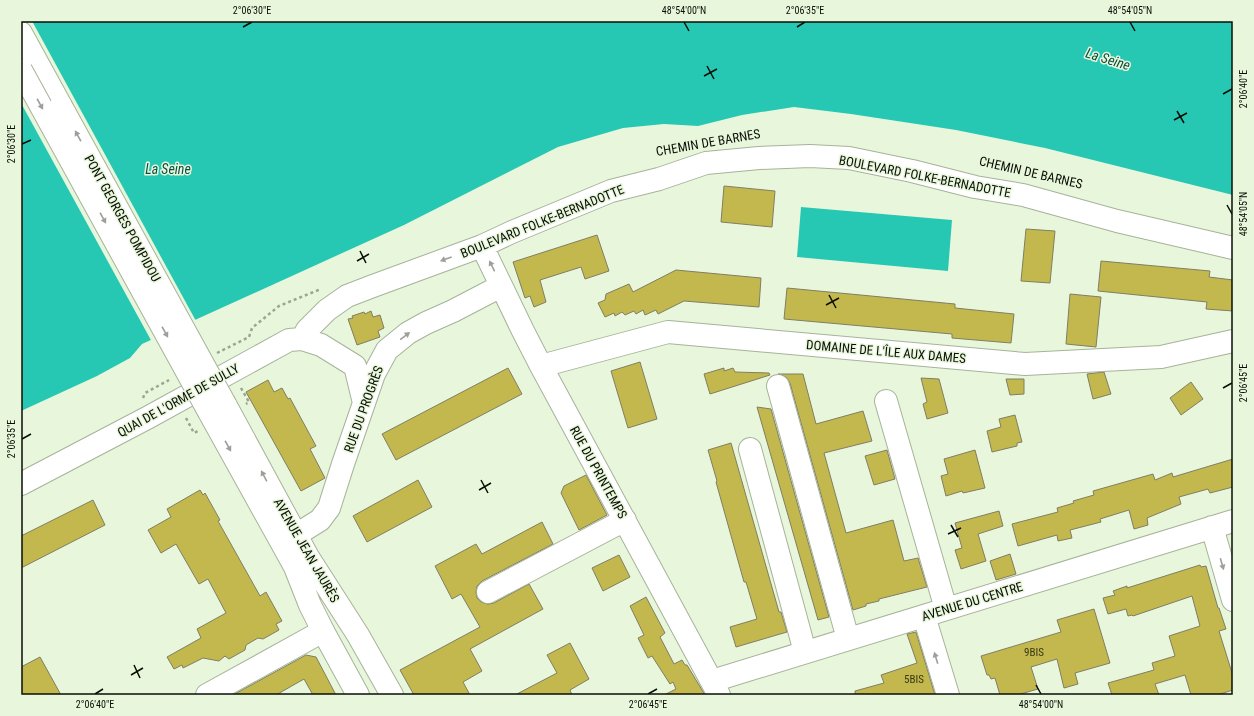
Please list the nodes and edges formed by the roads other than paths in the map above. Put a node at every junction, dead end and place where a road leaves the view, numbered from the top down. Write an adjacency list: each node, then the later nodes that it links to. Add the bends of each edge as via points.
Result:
1 (21, 33): 14 (street, PONT GEORGES POMPIDOU, one-way to 1, bridge)
2 (21, 70): 14 (street, PONT GEORGES POMPIDOU, one-way to 14, bridge)
3 (482, 246): 4 (street, BOULEVARD FOLKE-BERNADOTTE, via 611,191 659,179 706,163 810,156 849,158 975,187 1023,195 1116,221); 5 (street, RUE DU PRINTEMPS, one-way to 3); 6 (street, BOULEVARD FOLKE-BERNADOTTE, one-way to 6, via 347,296 327,310 307,330)
4 (1233, 248)
5 (502, 286): 8 (street, RUE DU PROGRÈS, one-way to 5, via 408,333); 10 (street, RUE DU PRINTEMPS)
6 (302, 339): 9 (street, via 321,345); 16 (street, QUAI DE L'ORME DE SULLY, via 289,340 276,346 153,415)
7 (1233, 341): 10 (street, DOMAINE DE L'ÎLE AUX DAMES, via 1161,357 1024,364 668,332)
8 (382, 357): 9 (street); 13 (street, RUE DU PROGRÈS)
9 (355, 366): 13 (street)
10 (541, 366): 17 (street, RUE DU PRINTEMPS)
11 (778, 386): 27 (street)
12 (886, 401): 24 (street)
13 (364, 403): 20 (street, RUE DU PROGRÈS, via 329,508 320,520)
14 (217, 408): 20 (street, AVENUE JEAN JAURÈS, one-way to 14); 21 (street, AVENUE JEAN JAURÈS, one-way to 21)
15 (750, 449): 28 (street)
16 (21, 484)
17 (625, 520): 22 (street); 29 (street, RUE DU PRINTEMPS)
18 (1233, 521): 19 (street, AVENUE DU CENTRE)
19 (1212, 527): 23 (street, one-way to 23); 24 (street, AVENUE DU CENTRE)
20 (296, 535): 21 (street, AVENUE JEAN JAURÈS)
21 (302, 562): 26 (street, AVENUE JEAN JAURÈS, via 310,605); 32 (street, via 329,622); 33 (street, via 338,620); 34 (street, AVENUE JEAN JAURÈS, via 358,635)
22 (488, 592)
23 (1233, 600)
24 (946, 609): 25 (street, AVENUE DU CENTRE)
25 (924, 616): 27 (street, AVENUE DU CENTRE); 35 (street, one-way to 25)
26 (324, 631): 30 (street); 31 (street, AVENUE JEAN JAURÈS)
27 (848, 639): 28 (street, AVENUE DU CENTRE)
28 (805, 652): 29 (street, AVENUE DU CENTRE)
29 (715, 688)
30 (218, 692)
31 (358, 695)
32 (370, 695)
33 (379, 695)
34 (392, 695)
35 (948, 695)

